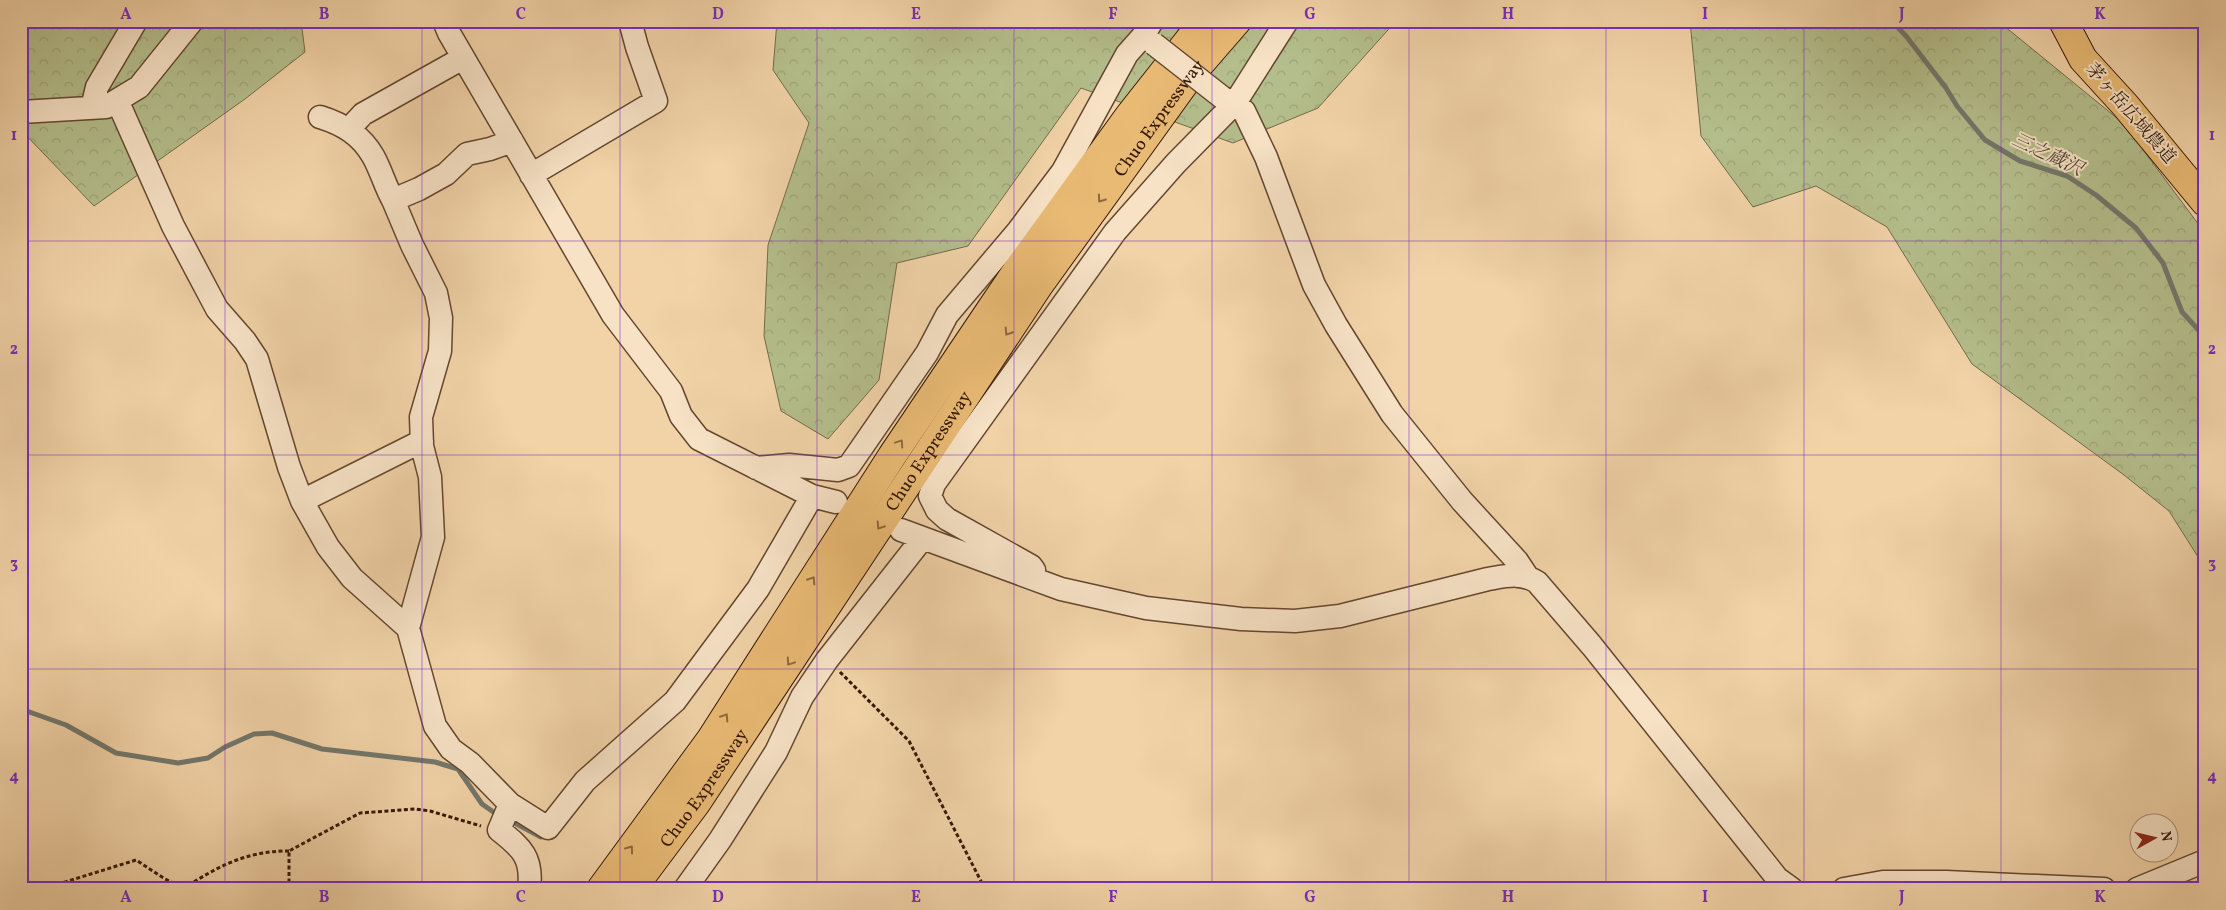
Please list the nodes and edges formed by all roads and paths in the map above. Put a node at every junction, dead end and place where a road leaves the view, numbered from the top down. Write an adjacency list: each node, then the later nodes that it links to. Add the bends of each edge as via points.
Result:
1 (136, 21): 13 (street, via 96,87)
2 (192, 21): 11 (street, via 138,87)
3 (444, 21): 10 (street)
4 (630, 21): 18 (street, via 656,101)
5 (1204, 21): 39 (main road, Chuo Expressway, one-way to 5, via 710,739 892,456 1016,272 1129,116)
6 (1237, 21): 40 (main road, Chuo Expressway, one-way to 40, via 1192,73 1039,285 697,802)
7 (1287, 21): 12 (street)
8 (2063, 21): 20 (main road, 茅ヶ岳広域農道, via 2083,59 2126,105)
9 (1150, 34): 12 (street, bridge); 22 (street, via 1127,54 1063,171 1018,231 947,315 927,353 849,466 838,470 789,465)
10 (463, 58): 16 (street, via 362,114); 17 (street)
11 (117, 100): 13 (street, via 106,107); 24 (street, via 173,226 216,309 246,341 257,360)
12 (1229, 100): 28 (street, via 1244,111 1266,157 1314,285 1336,325 1392,414); 29 (street, via 1115,232 934,484 930,496 936,510 946,519 1031,566)
13 (92, 108): 14 (street)
14 (21, 112)
15 (320, 117): 16 (street)
16 (349, 129): 19 (street, via 373,156)
17 (512, 141): 18 (street); 19 (street, via 467,154 446,174)
18 (532, 175): 22 (street, via 613,315 671,391 681,416 699,439)
19 (393, 200): 21 (street, via 436,293 441,318 440,351 421,417)
20 (2205, 202)
21 (422, 441): 24 (street); 30 (street, via 430,477 433,537)
22 (756, 468): 23 (street)
23 (812, 496): 25 (street); 32 (street, via 758,589 675,701 584,781 548,828)
24 (302, 501): 30 (street, via 328,547 352,578)
25 (836, 502)
26 (900, 530): 27 (street)
27 (922, 539): 29 (street); 31 (street)
28 (1527, 576): 29 (street, via 1488,579 1340,616 1295,621 1241,619 1146,608); 43 (street, via 1537,582 1592,646 1777,878)
29 (1041, 582)
30 (408, 628): 32 (street, via 435,726 451,749 470,763)
31 (828, 660): 41 (street, via 802,697 776,752); 42 (path, via 909,741)
32 (510, 804): 33 (street)
33 (499, 830): 34 (path, via 430,811 383,810 360,813); 38 (street, via 522,848 532,871)
34 (289, 851): 36 (path, via 267,851 243,857 184,888 136,860); 37 (path)
35 (2205, 862): 46 (street)
36 (32, 889)
37 (289, 889)
38 (529, 889)
39 (601, 889)
40 (632, 889)
41 (685, 889)
42 (985, 889)
43 (1792, 889)
44 (1844, 889): 45 (street, via 1883,882 1995,882)
45 (2104, 889)
46 (2137, 889)

